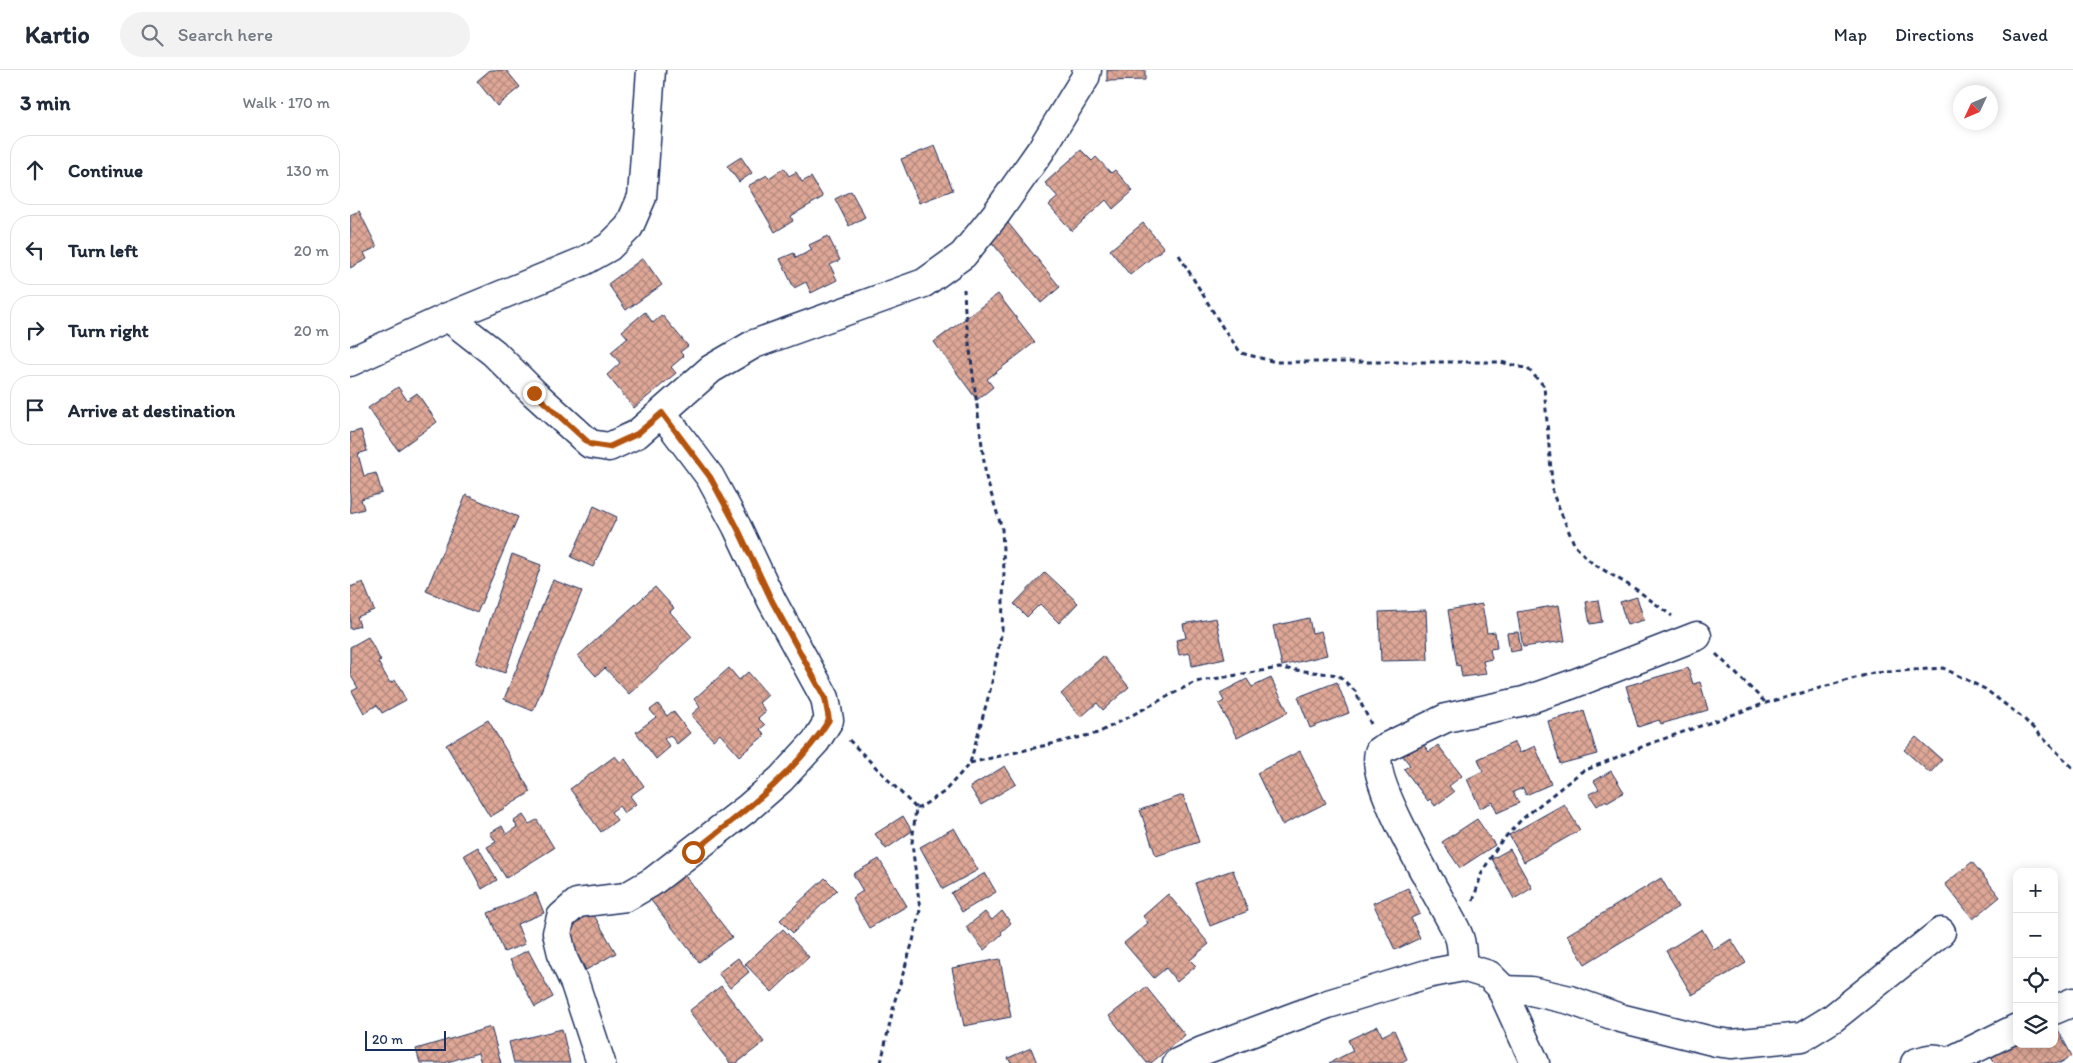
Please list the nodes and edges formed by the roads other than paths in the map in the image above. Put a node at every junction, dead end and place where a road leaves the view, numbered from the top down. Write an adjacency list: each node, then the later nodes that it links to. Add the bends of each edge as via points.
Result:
1 (651, 70): 3 (street, via 642,197 629,228 608,247 584,261)
2 (1087, 70): 5 (street, via 1041,150 963,256 924,283 754,344 711,369)
3 (448, 317): 4 (street); 5 (street, via 494,353 590,444 609,447 637,434)
4 (350, 362)
5 (662, 413): 13 (street, via 710,477 825,698 829,720 816,741 781,779 652,882 626,897 577,903 561,917 557,933 563,958)
6 (1697, 636): 8 (street, via 1524,701 1446,718 1382,747 1377,755 1382,781 1392,808 1460,939)
7 (1941, 932): 9 (street, via 1833,1018 1802,1037 1732,1044 1716,1042 1620,1018 1570,1000 1531,991)
8 (1463, 966): 9 (street, via 1489,975); 14 (street, via 1328,1004)
9 (1503, 990): 15 (street)
10 (2073, 1002): 11 (street)
11 (2058, 1008)
12 (2013, 1030): 17 (street)
13 (602, 1063)
14 (1177, 1063)
15 (1535, 1063)
16 (1915, 1063): 17 (street, via 1933,1058)
17 (1946, 1063)

